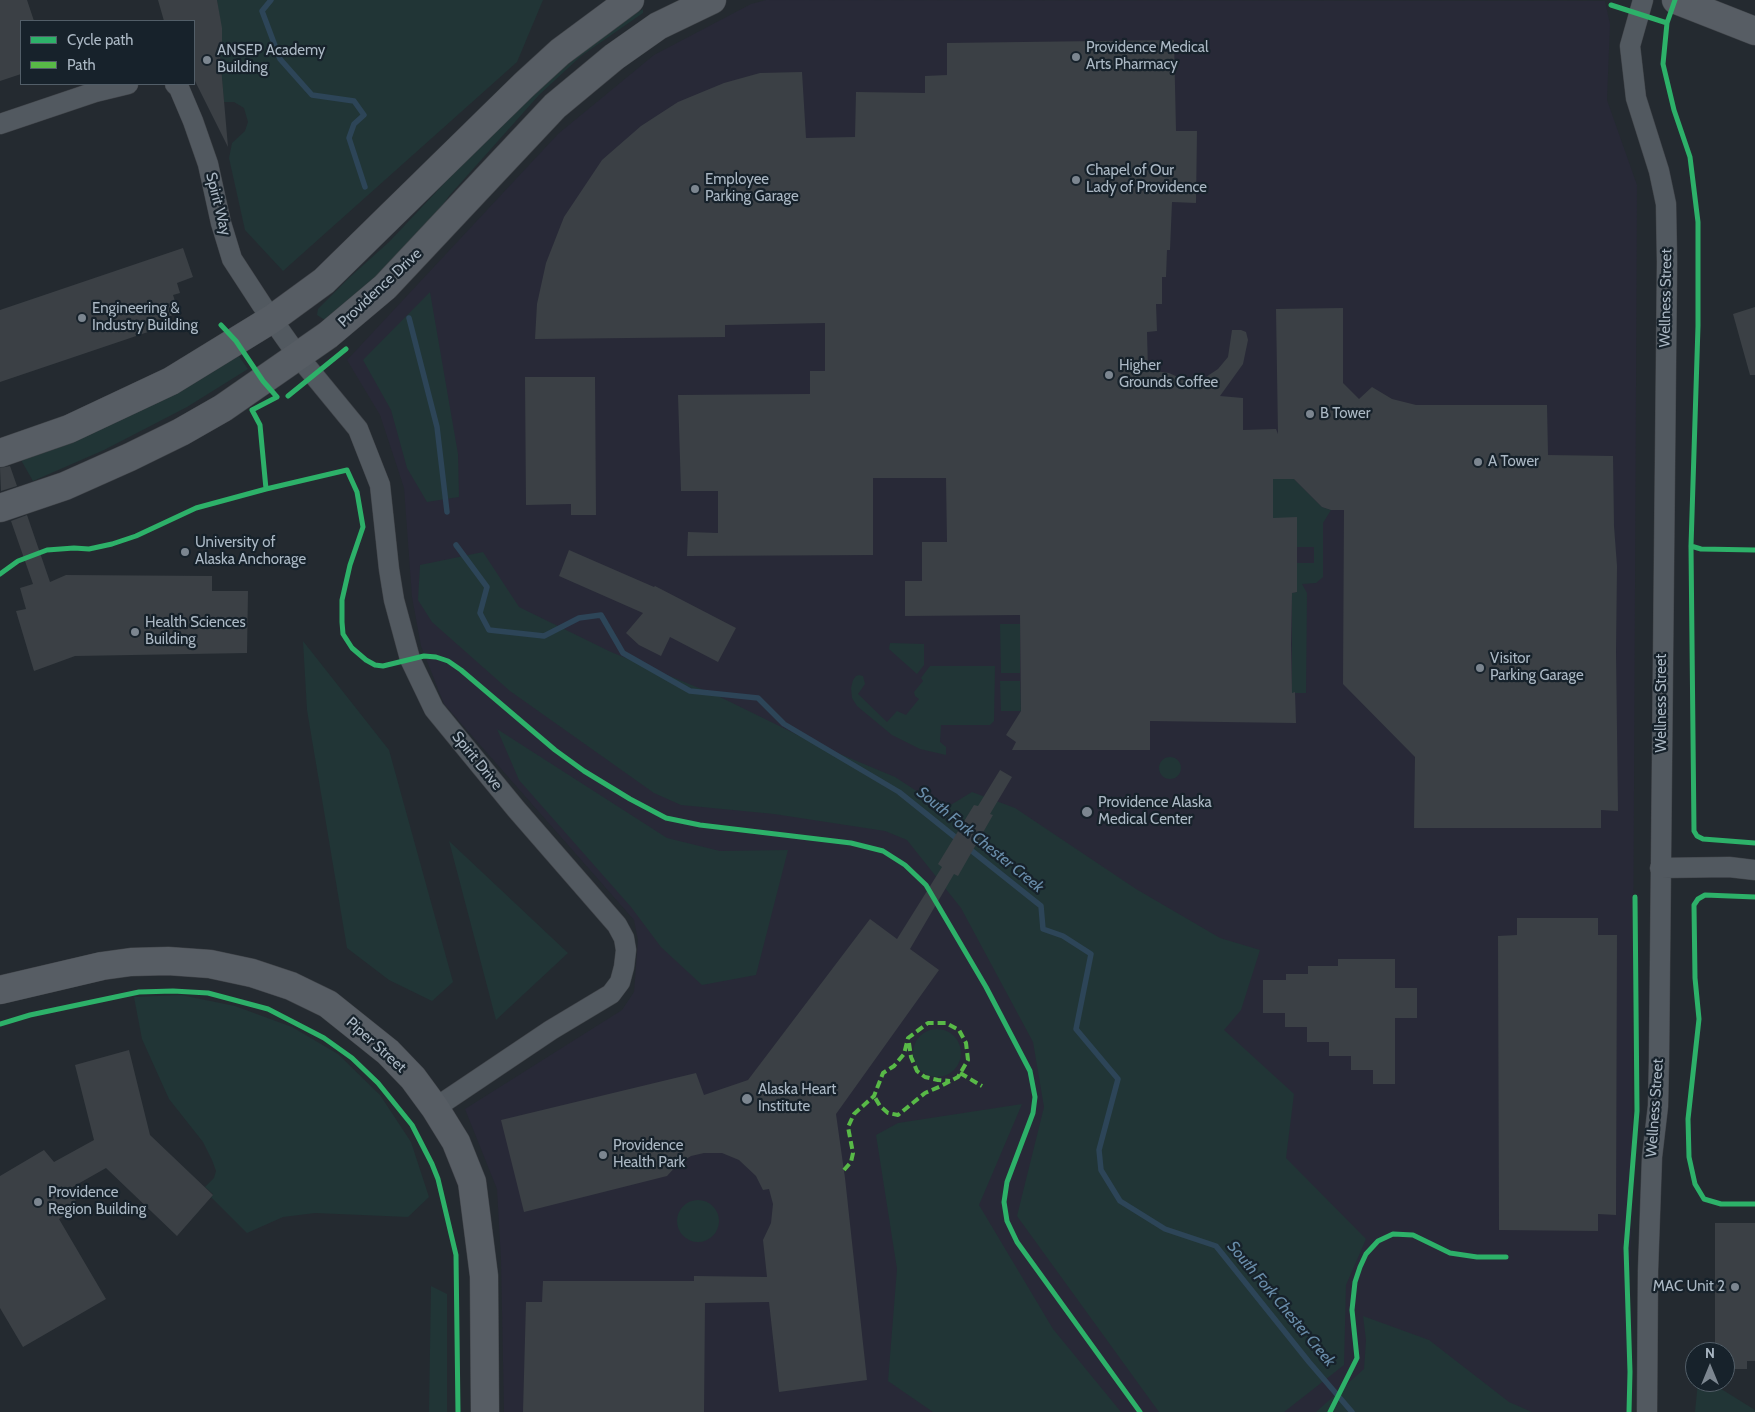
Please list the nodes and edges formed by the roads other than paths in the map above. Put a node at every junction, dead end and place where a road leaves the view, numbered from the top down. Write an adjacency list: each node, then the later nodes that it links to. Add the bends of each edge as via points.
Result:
1 (630, 0): 10 (main road, via 560,52 324,281)
2 (712, 0): 5 (main road, Providence Drive)
3 (1643, 0): 14 (street, Wellness Street, via 1630,46 1636,98 1666,204)
4 (1676, 0): 6 (main road)
5 (684, 6): 11 (main road, Providence Drive, via 614,56 555,106 385,287)
6 (1755, 31)
7 (124, 85): 9 (street)
8 (176, 85): 10 (street, Spirit Way, via 208,164 232,259)
9 (0, 124)
10 (272, 319): 11 (street, Spirit Drive); 12 (main road, via 163,385 69,429)
11 (298, 356): 13 (main road, Providence Drive, via 223,408 181,432 65,486); 17 (street, Spirit Drive, via 358,429 380,485 394,600 410,659 434,709 617,925 624,938 626,950 620,982 611,994)
12 (0, 453)
13 (0, 508)
14 (1660, 868): 15 (street); 19 (street, Wellness Street, via 1658,1106 1652,1157)
15 (1755, 870)
16 (0, 990): 17 (main road, Piper Street, via 131,962 210,964 252,973 291,986 328,1004 388,1052)
17 (435, 1108): 18 (main road, Piper Street, via 456,1142 472,1182 484,1276)
18 (485, 1412)
19 (1647, 1412)

